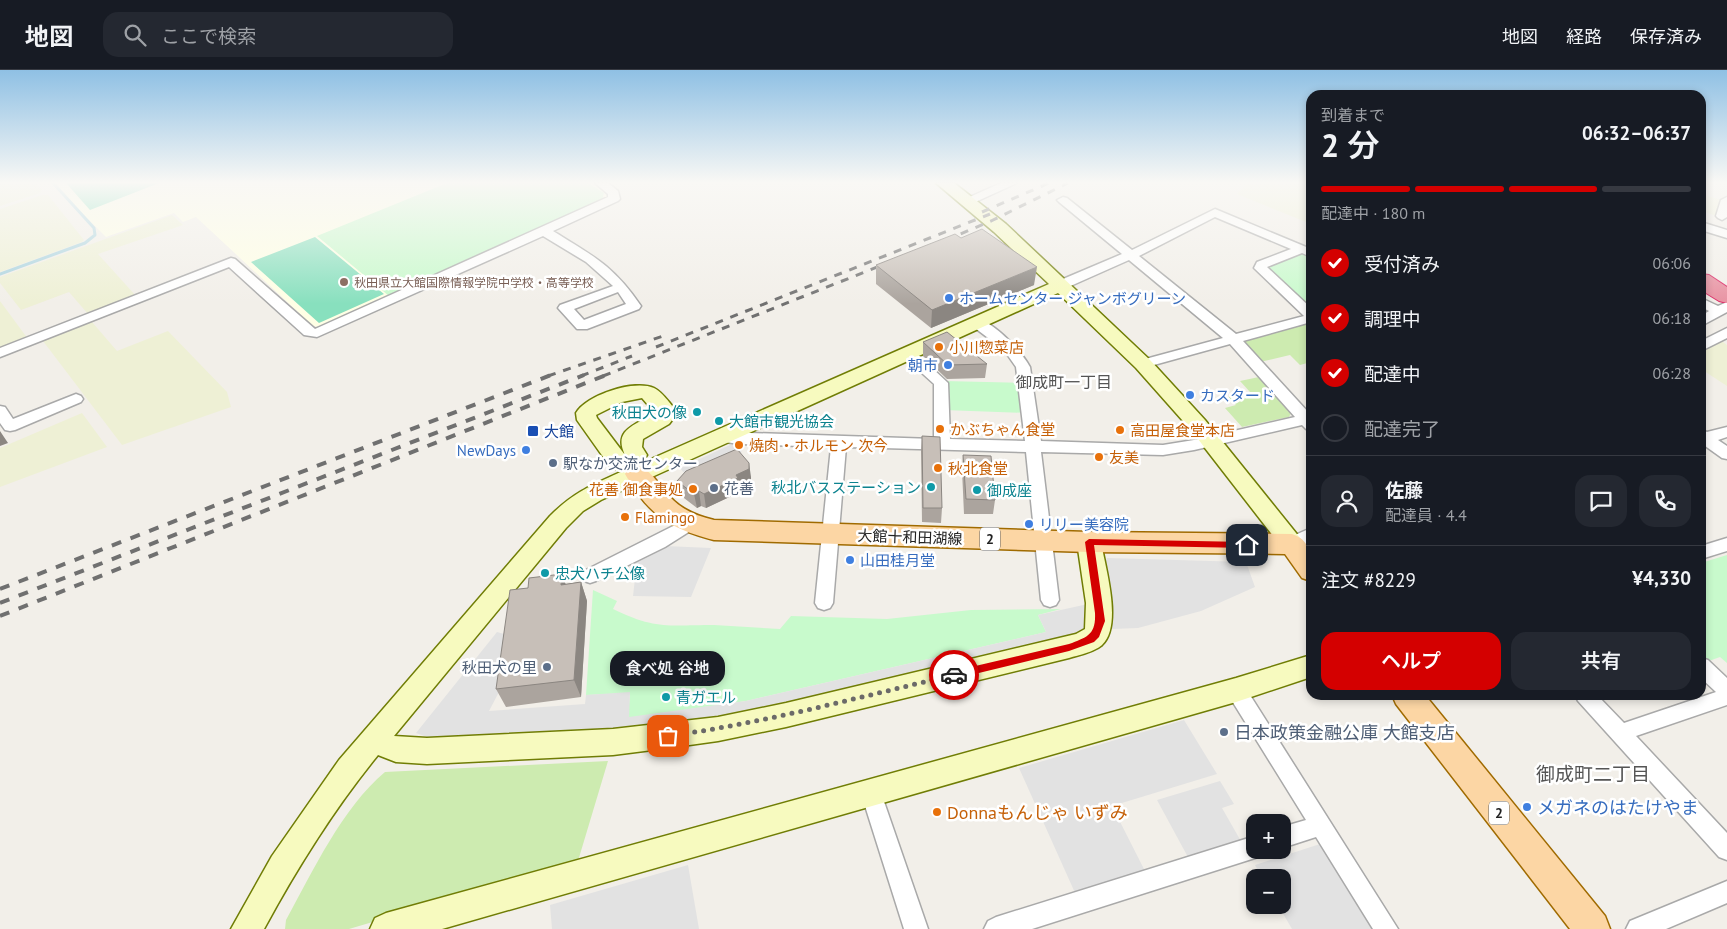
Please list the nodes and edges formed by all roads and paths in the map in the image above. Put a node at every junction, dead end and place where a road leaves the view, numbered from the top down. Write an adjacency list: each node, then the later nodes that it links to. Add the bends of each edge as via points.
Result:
1 (561, 223): 7 (street)
2 (994, 223): 12 (street)
3 (1091, 223): 11 (street)
4 (1195, 223): 11 (street)
5 (1239, 223): 9 (street)
6 (1706, 228): 8 (street)
7 (544, 231): 14 (street, via 604,269); 24 (street, via 317,333 309,332 231,262)
8 (1727, 234)
9 (1306, 251)
10 (1306, 251): 17 (street, via 1260,268)
11 (1130, 256): 12 (street); 22 (street)
12 (1061, 285): 20 (street); 26 (street)
13 (1706, 285): 16 (highway)
14 (621, 287): 14 (street, via 602,294 565,308 582,326 634,306)
15 (1706, 302): 16 (street)
16 (1725, 303): 19 (street)
17 (1306, 312)
18 (1306, 318): 22 (street)
19 (1706, 318)
20 (976, 322): 25 (street); 38 (street, via 1020,360 1026,379)
21 (1727, 332): 23 (street)
22 (1234, 340): 26 (street); 29 (street)
23 (1706, 344)
24 (0, 353)
25 (908, 353): 33 (street); 37 (street, via 941,383)
26 (1143, 364): 35 (street)
27 (76, 398): 28 (street, via 10,426)
28 (0, 412)
29 (1306, 418)
30 (1306, 422): 35 (street)
31 (1727, 432): 32 (street)
32 (1706, 436)
33 (721, 437): 36 (street); 40 (street)
34 (1706, 439): 39 (street)
35 (1210, 441): 38 (street, via 1163,450); 43 (street)
36 (839, 442): 37 (street); 42 (street)
37 (942, 445): 38 (street)
38 (1033, 447): 44 (street)
39 (1727, 454)
40 (634, 469): 41 (main road, 大館十和田湖線 / 2, via 665,509); 60 (street, via 583,499 566,513)
41 (689, 524): 42 (main road, 大館十和田湖線 / 2, via 729,531); 49 (street)
42 (832, 535): 44 (main road, 大館十和田湖線 / 2); 51 (street)
43 (1302, 539): 45 (main road, 大館十和田湖線 / 2); 48 (main road)
44 (1044, 541): 45 (main road, 大館十和田湖線 / 2); 50 (street)
45 (1089, 542): 60 (street, via 1100,621 1096,634 1090,640 1069,647 786,715 668,736 613,742 427,751 396,749)
46 (1727, 544): 47 (street)
47 (1706, 551)
48 (1306, 553)
49 (590, 576)
50 (1050, 600)
51 (824, 603)
52 (1306, 668): 54 (street)
53 (1706, 671): 55 (street)
54 (1236, 690): 61 (street); 62 (street)
55 (1727, 690)
56 (1727, 697): 59 (street)
57 (1411, 700): 73 (main road, 2)
58 (1590, 700): 59 (street)
59 (1620, 733): 64 (street)
60 (373, 741): 68 (street, via 311,821)
61 (871, 793): 67 (street); 70 (street)
62 (1320, 826): 63 (street); 72 (street)
63 (1291, 835)
64 (1727, 849)
65 (1246, 850): 71 (street)
66 (1727, 892): 74 (street)
67 (426, 924): 69 (street)
68 (247, 929)
69 (386, 929)
70 (916, 929)
71 (996, 929)
72 (1386, 929)
73 (1592, 929)
74 (1638, 929)

